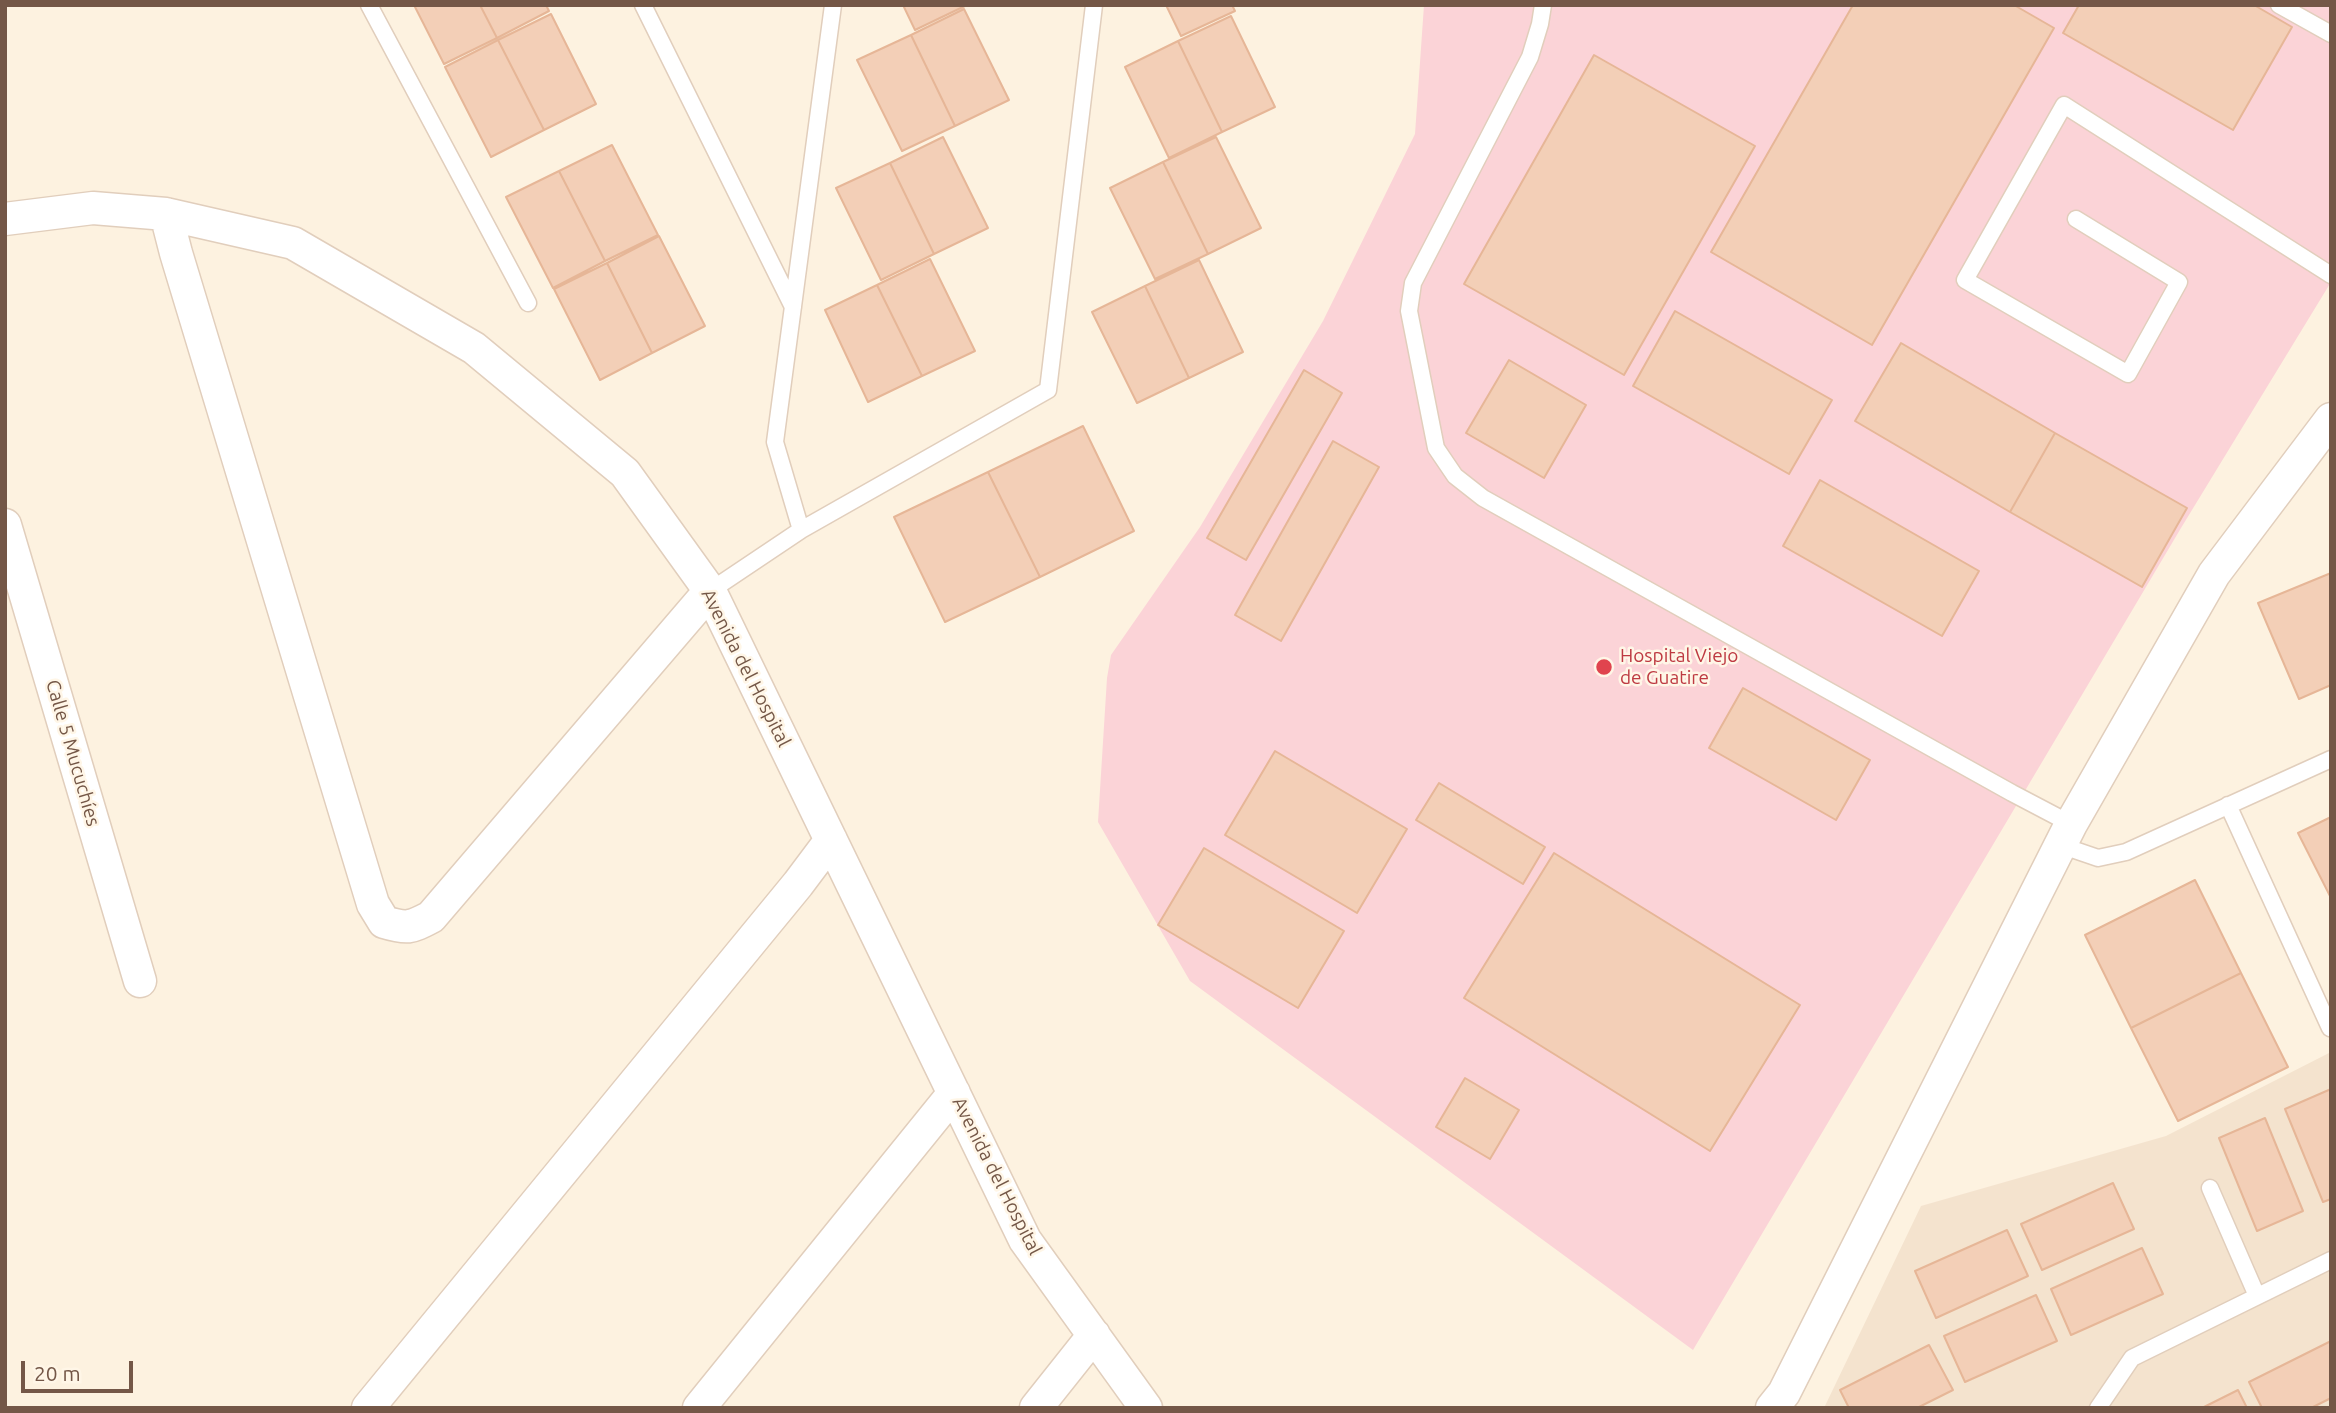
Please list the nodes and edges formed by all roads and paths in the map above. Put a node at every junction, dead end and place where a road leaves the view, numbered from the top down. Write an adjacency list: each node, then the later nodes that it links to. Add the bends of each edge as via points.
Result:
1 (369, 5): 12 (lane)
2 (643, 5): 13 (lane)
3 (833, 5): 13 (lane)
4 (1094, 5): 16 (lane, via 1048,390)
5 (1543, 5): 20 (lane, via 1530,57 1413,283 1409,310 1436,448 1455,475 1483,498 2012,793)
6 (2279, 5): 7 (lane)
7 (2331, 34)
8 (166, 214): 9 (street, Avenida del Hospital, via 93,208); 17 (street, Avenida del Hospital, via 293,243 474,348 625,473); 17 (street, via 373,904 384,922 402,928 431,917)
9 (5, 219)
10 (2076, 219): 11 (lane, via 2179,282 2128,374 1965,280 2064,105)
11 (2331, 275)
12 (527, 303)
13 (793, 307): 16 (lane, via 775,442)
14 (2331, 419): 20 (street, via 2214,574)
15 (5, 525): 22 (street, Calle 5 Mucuchíes)
16 (801, 530): 17 (lane)
17 (710, 591): 21 (street, Avenida del Hospital)
18 (2331, 759): 19 (lane)
19 (2228, 805): 20 (lane, via 2126,852 2098,858); 23 (lane)
20 (2066, 834): 33 (street, via 1784,1393)
21 (831, 840): 24 (street, Avenida del Hospital); 29 (street)
22 (140, 981)
23 (2330, 1028)
24 (954, 1093): 28 (street, Avenida del Hospital, via 1025,1240); 30 (street)
25 (2210, 1188): 27 (lane)
26 (2331, 1260): 27 (lane)
27 (2257, 1296): 34 (lane, via 2132,1358)
28 (1094, 1335): 31 (street); 32 (street, Avenida del Hospital)
29 (368, 1408)
30 (699, 1408)
31 (1036, 1408)
32 (1146, 1408)
33 (1772, 1408)
34 (2098, 1408)

